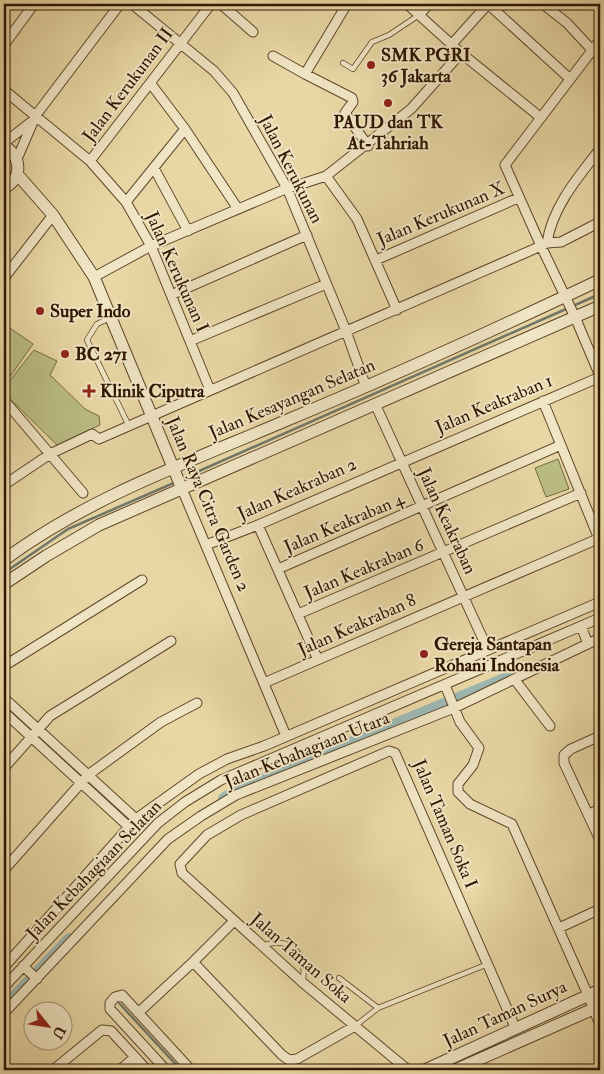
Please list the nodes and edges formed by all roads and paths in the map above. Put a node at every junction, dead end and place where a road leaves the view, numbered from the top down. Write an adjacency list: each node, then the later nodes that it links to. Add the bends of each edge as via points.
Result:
1 (34, 4): 16 (street)
2 (120, 4): 26 (street)
3 (132, 4): 14 (street, Jalan Kerukunan)
4 (211, 4): 14 (street, Jalan Kerukunan II)
5 (221, 4): 12 (street)
6 (347, 4): 21 (street)
7 (407, 4): 11 (street)
8 (429, 4): 11 (street)
9 (488, 4): 15 (street); 22 (street)
10 (543, 4): 17 (street, via 567,23)
11 (419, 15): 15 (street); 20 (lane, via 372,42 353,69)
12 (253, 32)
13 (600, 40): 17 (street)
14 (180, 44): 23 (street, Jalan Kerukunan II); 36 (street, Jalan Kerukunan, via 214,72 233,93)
15 (452, 44): 18 (street)
16 (4, 45)
17 (592, 50): 22 (street)
18 (461, 53): 25 (street); 29 (street, via 411,109)
19 (273, 56): 21 (street)
20 (343, 63)
21 (305, 74): 29 (street, via 352,98 353,102 345,113)
22 (570, 78): 25 (street)
23 (151, 84): 27 (street); 32 (street, Jalan Kerukunan II)
24 (4, 90): 26 (street, Jalan Kerukunan I)
25 (540, 117): 37 (street, via 505,165)
26 (33, 119): 28 (street); 31 (street); 32 (street, Jalan Kerukunan I)
27 (185, 128): 33 (street); 39 (street)
28 (4, 145): 31 (street)
29 (368, 146): 34 (street)
30 (600, 149): 44 (street, via 566,196)
31 (17, 159): 35 (street)
32 (90, 161): 38 (street, Jalan Kerukunan I)
33 (154, 168): 38 (street); 42 (street)
34 (326, 176): 36 (street); 46 (street, via 357,219)
35 (11, 182): 40 (street, Jalan Raya Citra Garden 2, via 28,188)
36 (287, 188): 39 (street); 43 (street, Jalan Kerukunan)
37 (518, 198): 44 (street); 46 (street, Jalan Kerukunan X)
38 (126, 202): 45 (street, Jalan Kerukunan I)
39 (238, 209): 42 (street)
40 (53, 215): 47 (street, Jalan Raya Citra Garden 2); 48 (street)
41 (600, 222): 44 (street, via 561,242)
42 (188, 230): 45 (street)
43 (307, 234): 50 (street, Jalan Kerukunan); 51 (street)
44 (544, 244): 52 (street); 54 (street)
45 (151, 246): 47 (street); 51 (street, Jalan Kerukunan I)
46 (376, 260): 54 (street)
47 (94, 277): 55 (street, Jalan Raya Citra Garden 2)
48 (4, 278)
49 (600, 280): 52 (street, Jalan Kesayangan Selatan)
50 (326, 284): 57 (street, Jalan Kerukunan); 58 (street)
51 (171, 295): 58 (street, Jalan Kerukunan I)
52 (566, 297): 56 (street); 60 (street, Jalan Kesayangan Selatan)
53 (600, 306): 56 (street)
54 (396, 310): 57 (street)
55 (111, 317): 65 (street, Jalan Raya Citra Garden 2); 66 (lane, via 98,324 87,340)
56 (575, 318): 59 (street); 64 (street)
57 (346, 330): 60 (street, Jalan Kerukunan); 61 (street)
58 (190, 341): 61 (street, Jalan Kerukunan I)
59 (600, 376): 63 (street, Jalan Keakraban 1)
60 (366, 387): 70 (street, Jalan Kesayangan Selatan)
61 (210, 390): 65 (street)
62 (4, 400): 68 (street)
63 (543, 401): 67 (street); 69 (street, Jalan Keakraban 1)
64 (376, 406): 69 (street, Jalan Keakraban); 72 (street)
65 (152, 416): 66 (street); 70 (street, Jalan Raya Citra Garden 2)
66 (129, 426): 68 (street, via 99,439 92,434)
67 (561, 445): 74 (street); 75 (street, Jalan Keakraban 4)
68 (50, 454): 71 (street); 73 (street)
69 (401, 461): 75 (street, Jalan Keakraban); 76 (street, Jalan Keakraban 2)
70 (174, 468): 72 (street, Jalan Raya Citra Garden 2); 80 (street, Jalan Kesayangan Selatan, via 74,514)
71 (4, 485)
72 (182, 487): 78 (street, Jalan Raya Citra Garden 2); 83 (street, via 84,533)
73 (83, 493)
74 (581, 493): 77 (street); 79 (street, Jalan Keakraban 6)
75 (422, 507): 79 (street, Jalan Keakraban); 81 (street, Jalan Keakraban 4)
76 (258, 525): 78 (street, Jalan Keakraban 2); 81 (street)
77 (600, 538): 84 (street, Jalan Keakraban 8)
78 (206, 545): 96 (street, Jalan Raya Citra Garden 2)
79 (443, 553): 84 (street, Jalan Keakraban); 86 (street, Jalan Keakraban 6)
80 (4, 560)
81 (278, 569): 86 (street)
82 (142, 580): 94 (street)
83 (4, 584)
84 (463, 596): 92 (street, Jalan Keakraban); 93 (street, Jalan Keakraban 8)
85 (600, 602): 92 (street)
86 (298, 614): 93 (street)
87 (600, 618): 88 (street, Jalan Kebahagiaan Selatan)
88 (581, 628): 91 (street); 97 (street, Jalan Kebahagiaan Selatan)
89 (600, 638): 91 (street, Jalan Kebahagiaan Utara)
90 (171, 641): 103 (street, via 58,711)
91 (587, 643): 95 (street, Jalan Kebahagiaan Utara)
92 (488, 650): 104 (street)
93 (318, 660): 96 (street, Jalan Keakraban 8)
94 (4, 666)
95 (515, 680): 100 (street, Jalan Kebahagiaan Utara); 102 (street)
96 (264, 683): 104 (street, Jalan Raya Citra Garden 2)
97 (445, 685): 100 (street); 124 (street, Jalan Kebahagiaan Selatan, via 222,780 184,802 158,823)
98 (4, 698): 103 (street)
99 (198, 703): 108 (street, via 162,722)
100 (454, 708): 119 (street, via 479,748 473,765 458,784 458,792 470,804 512,824); 125 (street, Jalan Kebahagiaan Utara, via 236,795 201,816 168,839)
101 (4, 712): 106 (street)
102 (550, 726)
103 (38, 729): 106 (street); 108 (street)
104 (286, 736): 112 (street, via 227,759 199,774)
105 (600, 736): 111 (street, via 570,749 564,755 564,763)
106 (31, 737): 107 (street); 109 (street)
107 (4, 768)
108 (88, 775): 109 (street); 112 (street)
109 (81, 783): 113 (street); 116 (street)
110 (600, 809): 111 (street)
111 (589, 814): 114 (street)
112 (136, 819): 113 (street)
113 (129, 827): 123 (street)
114 (600, 840)
115 (179, 866): 118 (street, Jalan Taman Soka, via 182,873); 122 (street, Jalan Taman Soka I, via 208,835 241,815 389,751 395,753)
116 (4, 870)
117 (600, 909): 119 (street)
118 (234, 921): 120 (street, Jalan Taman Soka); 121 (street)
119 (559, 928): 130 (street)
120 (262, 946): 127 (street, Jalan Taman Soka); 127 (lane, via 277,942 292,946 305,966)
121 (193, 962): 133 (street); 135 (street, via 290,1060)
122 (488, 964): 131 (lane); 137 (street, Jalan Taman Soka I)
123 (4, 967)
124 (25, 968): 125 (street); 128 (street, Jalan Kebahagiaan Selatan)
125 (36, 978): 134 (street, Jalan Kebahagiaan Utara)
126 (339, 978): 131 (lane)
127 (302, 982): 135 (street, Jalan Taman Soka)
128 (4, 987)
129 (600, 990): 130 (street, Jalan Taman Surya)
130 (588, 995): 132 (street); 137 (street, Jalan Taman Surya)
131 (378, 1008): 135 (lane)
132 (597, 1008): 136 (street); 147 (street, Jalan Taman Surya)
133 (138, 1013): 143 (street, via 122,995 110,1003 110,1009); 144 (street)
134 (4, 1014)
135 (355, 1026): 145 (street, Jalan Taman Soka)
136 (600, 1026): 138 (street)
137 (515, 1028): 146 (street, Jalan Taman Surya)
138 (600, 1041)
139 (135, 1057): 140 (street, via 107,1029); 141 (street); 142 (street)
140 (53, 1070)
141 (120, 1070)
142 (147, 1070)
143 (166, 1070)
144 (191, 1070)
145 (408, 1070)
146 (425, 1070)
147 (455, 1070)

